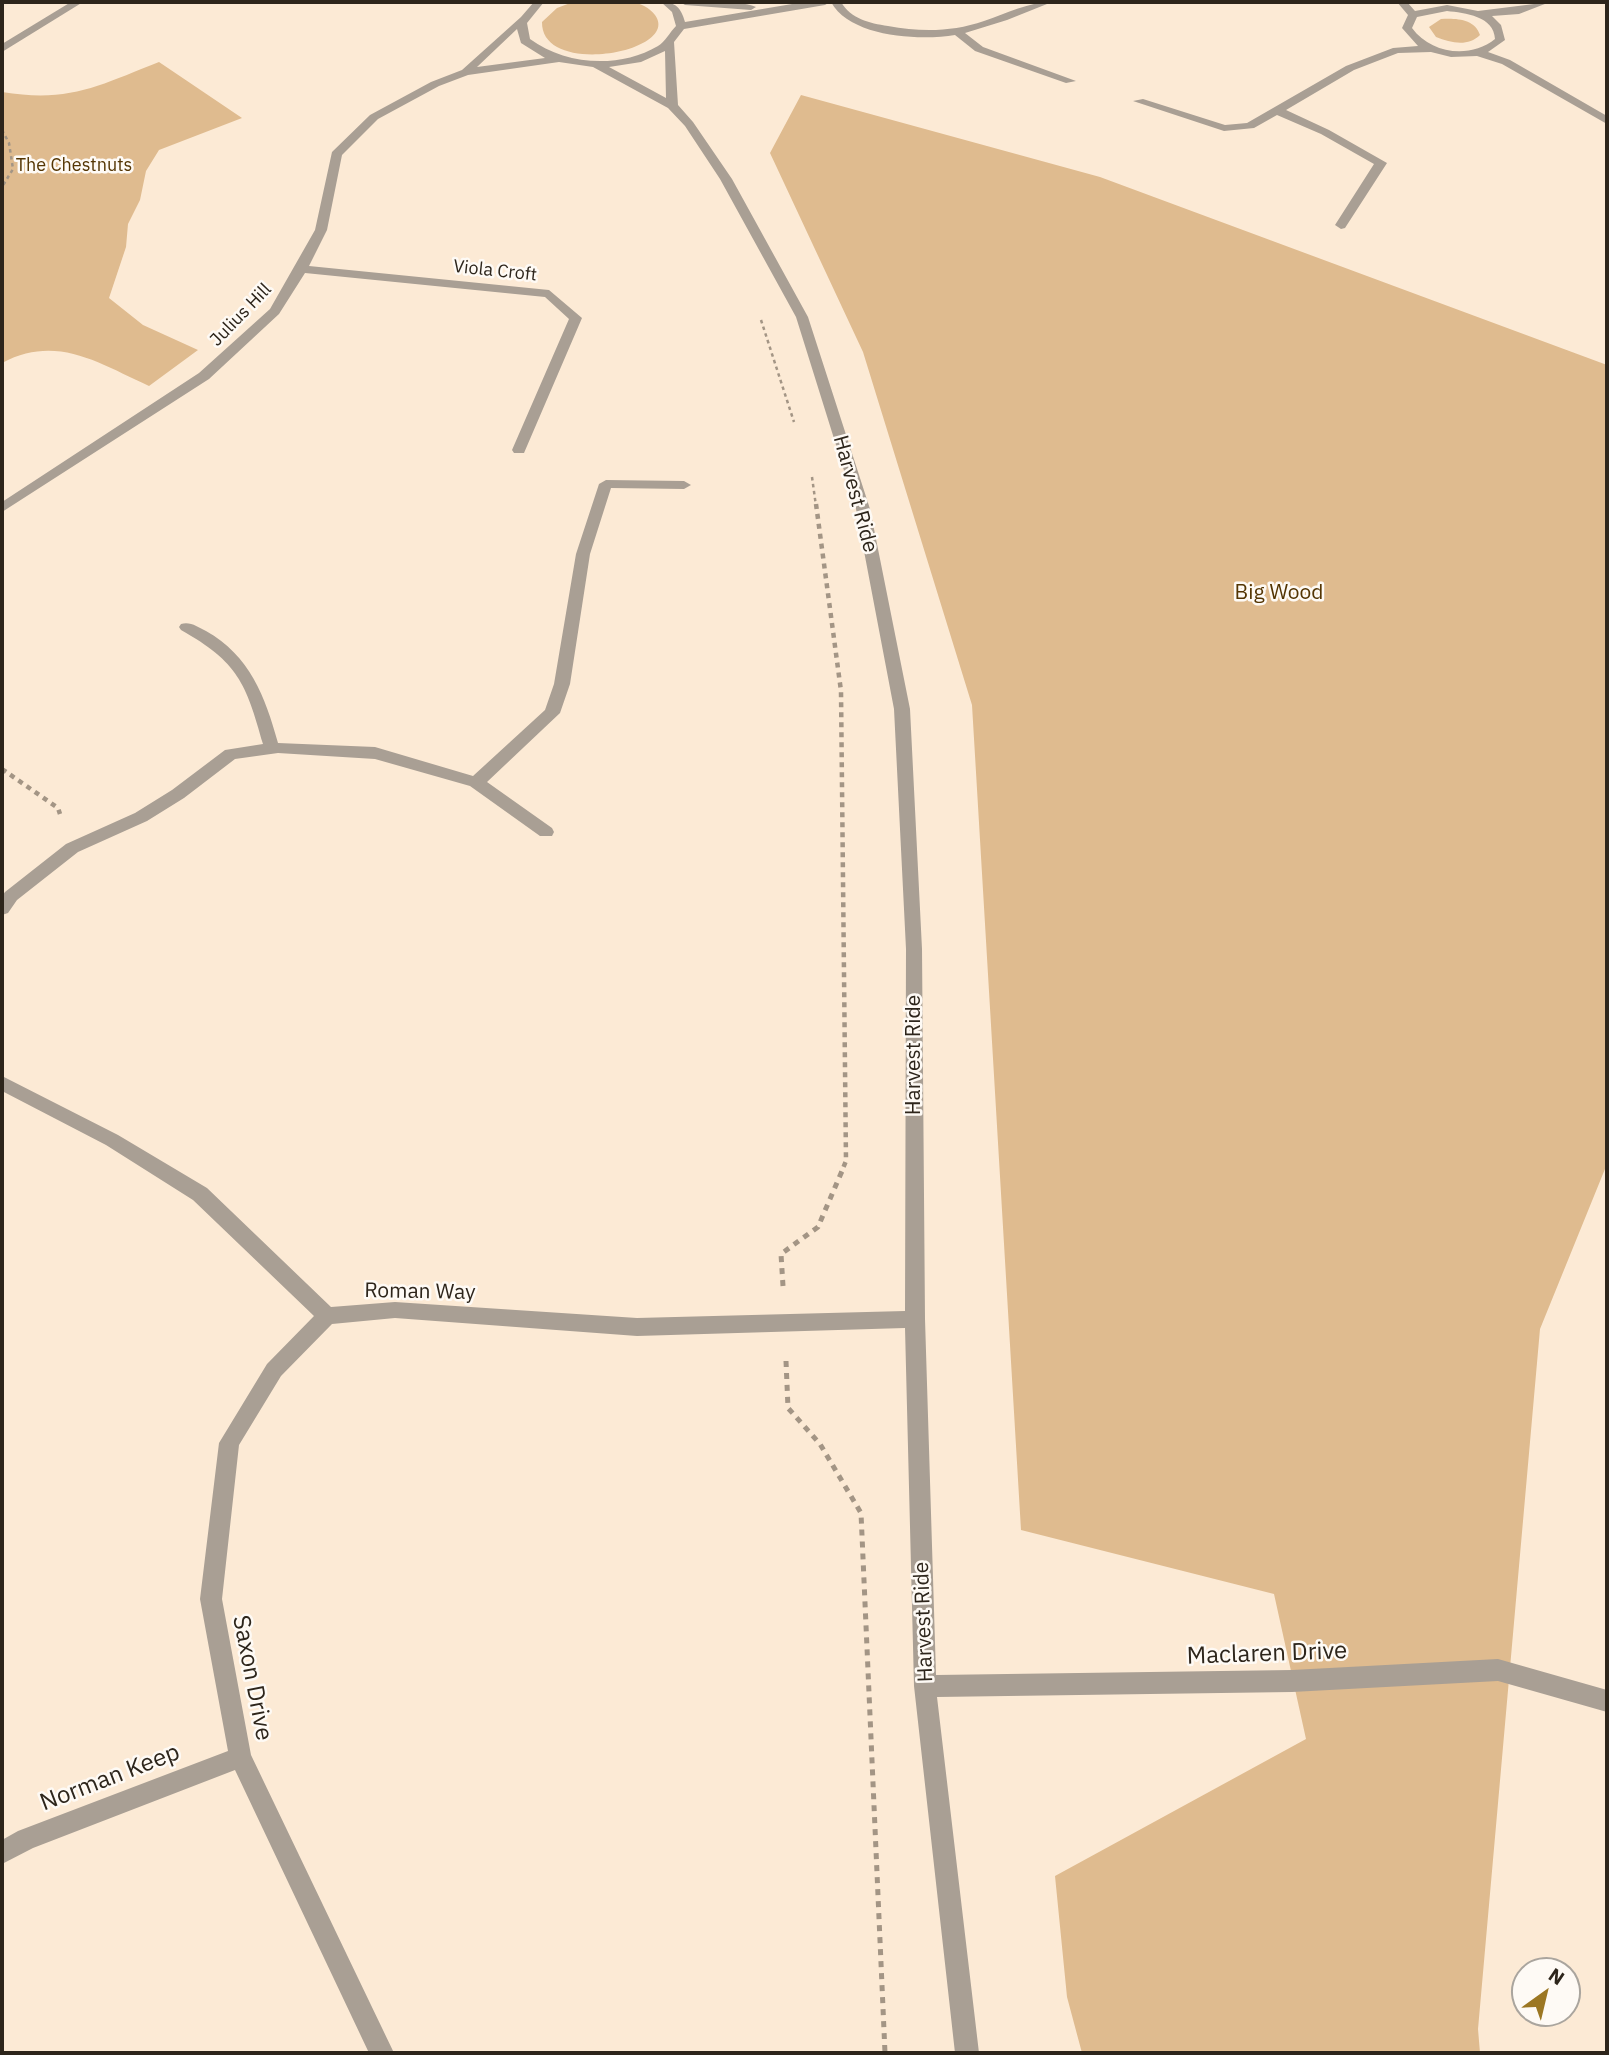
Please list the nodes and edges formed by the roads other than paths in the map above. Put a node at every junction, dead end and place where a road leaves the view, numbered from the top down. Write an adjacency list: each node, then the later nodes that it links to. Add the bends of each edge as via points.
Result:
1 (78, 2): 23 (street)
2 (539, 2): 14 (street, Julius Hill)
3 (666, 2): 17 (street, via 677,11)
4 (685, 2): 11 (street)
5 (825, 2): 11 (street)
6 (836, 2): 19 (street, via 854,22 907,34)
7 (1046, 2): 19 (street)
8 (1402, 2): 16 (street)
9 (1411, 2): 12 (street)
10 (1545, 2): 13 (street)
11 (779, 7): 17 (street, via 723,22)
12 (1432, 9): 15 (street); 16 (street)
13 (1519, 11): 15 (street); 18 (street)
14 (522, 13): 27 (street, via 519,32 525,43); 30 (street, Julius Hill)
15 (1478, 14): 18 (street)
16 (1413, 15): 20 (street, via 1407,28)
17 (681, 26): 21 (street)
18 (1498, 27): 22 (street, via 1501,34)
19 (959, 33): 31 (street, via 979,50)
20 (1410, 35): 24 (street); 25 (street)
21 (670, 44): 29 (street, via 639,59); 33 (street)
22 (1496, 46): 26 (street); 28 (street)
23 (2, 49)
24 (1433, 49): 25 (street); 26 (street)
25 (1398, 50): 34 (street, via 1350,68)
26 (1476, 52): 28 (street)
27 (556, 60): 29 (street); 30 (street, Julius Hill)
28 (1506, 62): 35 (street)
29 (597, 65): 33 (street, Harvest Ride)
30 (466, 72): 37 (street, Julius Hill, via 374,117 336,154 321,230)
31 (1070, 81)
32 (1139, 102): 34 (street, via 1224,128 1250,127)
33 (672, 106): 48 (street, Harvest Ride, via 726,179 802,317 863,509 902,709 914,949)
34 (1276, 110): 36 (street, via 1381,163)
35 (1607, 121)
36 (1341, 225)
37 (301, 269): 38 (street, Viola Croft, via 548,294 576,318); 40 (street, Julius Hill, via 275,311 204,376)
38 (519, 450)
39 (684, 485): 43 (street, via 606,484 583,554 562,684 552,713)
40 (2, 508)
41 (186, 627): 42 (street, via 215,641 245,671)
42 (272, 748): 43 (street, via 376,753); 45 (street, via 231,754 141,817 72,848 11,896)
43 (475, 782): 44 (street)
44 (546, 832)
45 (2, 909)
46 (2, 1083): 47 (street, via 112,1140 200,1194)
47 (327, 1316): 48 (street, Roman Way, via 394,1310 637,1327); 51 (street, Saxon Drive, via 274,1370 229,1443 211,1599)
48 (915, 1319): 49 (street, Harvest Ride)
49 (925, 1686): 50 (street, Maclaren Drive, via 1292,1681 1499,1670); 54 (street, Harvest Ride)
50 (1607, 1701)
51 (240, 1757): 52 (street, Norman Keep, via 26,1839); 53 (street, Saxon Drive)
52 (2, 1853)
53 (382, 2053)
54 (967, 2053)

